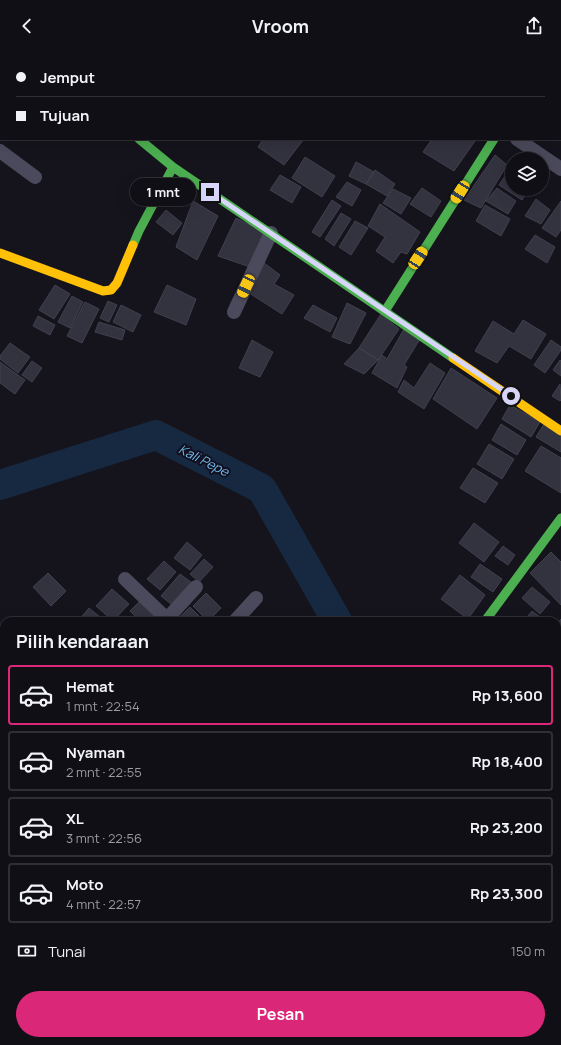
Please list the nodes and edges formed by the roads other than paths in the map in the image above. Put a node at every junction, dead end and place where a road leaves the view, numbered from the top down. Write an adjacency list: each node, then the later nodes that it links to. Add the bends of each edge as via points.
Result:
1 (493, 140): 10 (street)
2 (518, 140): 6 (street)
3 (148, 142): 5 (street)
4 (0, 151): 7 (street)
5 (173, 167): 8 (street); 9 (street, via 117,283 111,290 103,290 55,274)
6 (561, 169)
7 (35, 177)
8 (271, 233): 10 (street); 11 (street)
9 (0, 253)
10 (385, 310): 12 (street)
11 (234, 312)
12 (561, 431)
13 (561, 518): 20 (street)
14 (125, 579): 17 (street)
15 (196, 587): 18 (street)
16 (256, 598): 19 (street)
17 (165, 617)
18 (171, 617)
19 (239, 617)
20 (488, 617)

